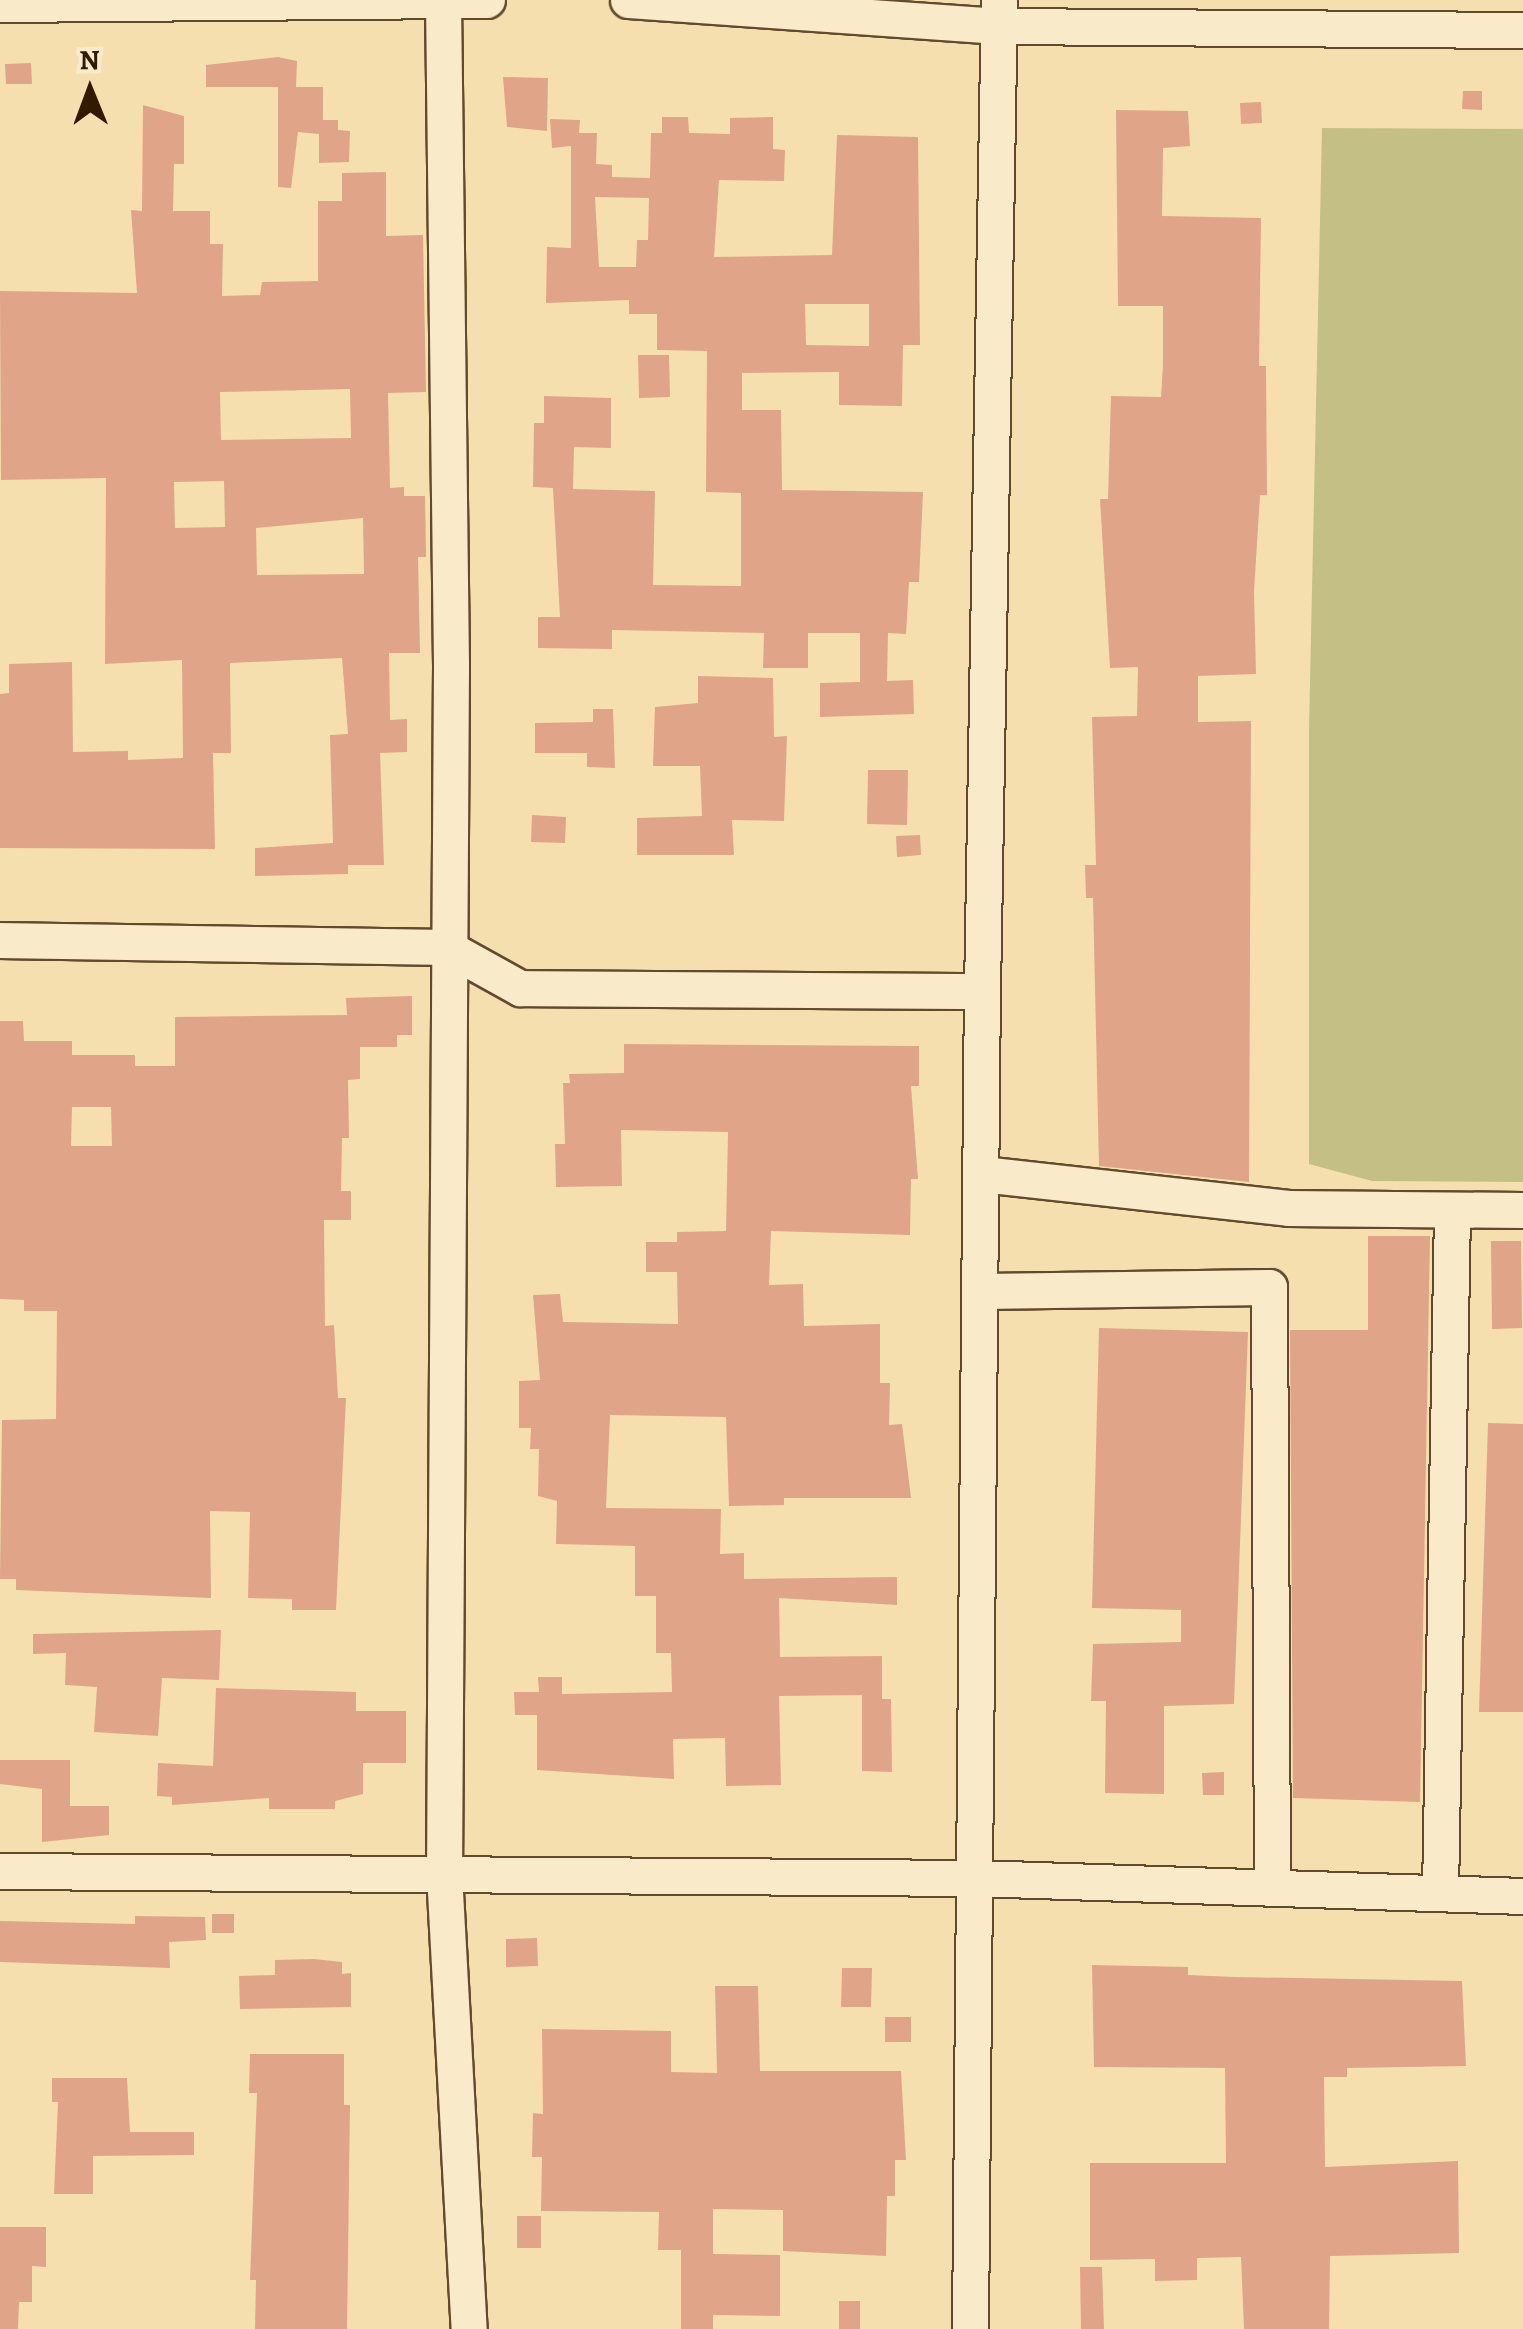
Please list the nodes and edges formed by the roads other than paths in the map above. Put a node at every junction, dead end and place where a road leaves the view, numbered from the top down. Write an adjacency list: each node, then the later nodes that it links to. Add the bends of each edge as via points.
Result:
1 (487, 0): 3 (street)
2 (628, 0): 5 (street)
3 (443, 2): 4 (street); 8 (street, via 451,666)
4 (0, 4)
5 (999, 13): 6 (street); 9 (street)
6 (1523, 30)
7 (0, 940): 8 (street)
8 (446, 947): 9 (street, via 520,988); 15 (street)
9 (982, 991): 10 (street)
10 (982, 1174): 12 (street, via 1288,1208); 13 (street)
11 (1523, 1210): 12 (street)
12 (1452, 1213): 18 (street)
13 (981, 1291): 16 (street); 17 (street, via 1269,1287)
14 (0, 1871): 15 (street)
15 (444, 1873): 16 (street); 20 (street)
16 (974, 1878): 17 (street); 21 (street)
17 (1272, 1888): 18 (street)
18 (1440, 1892): 19 (street)
19 (1523, 1896)
20 (469, 2329)
21 (970, 2329)

